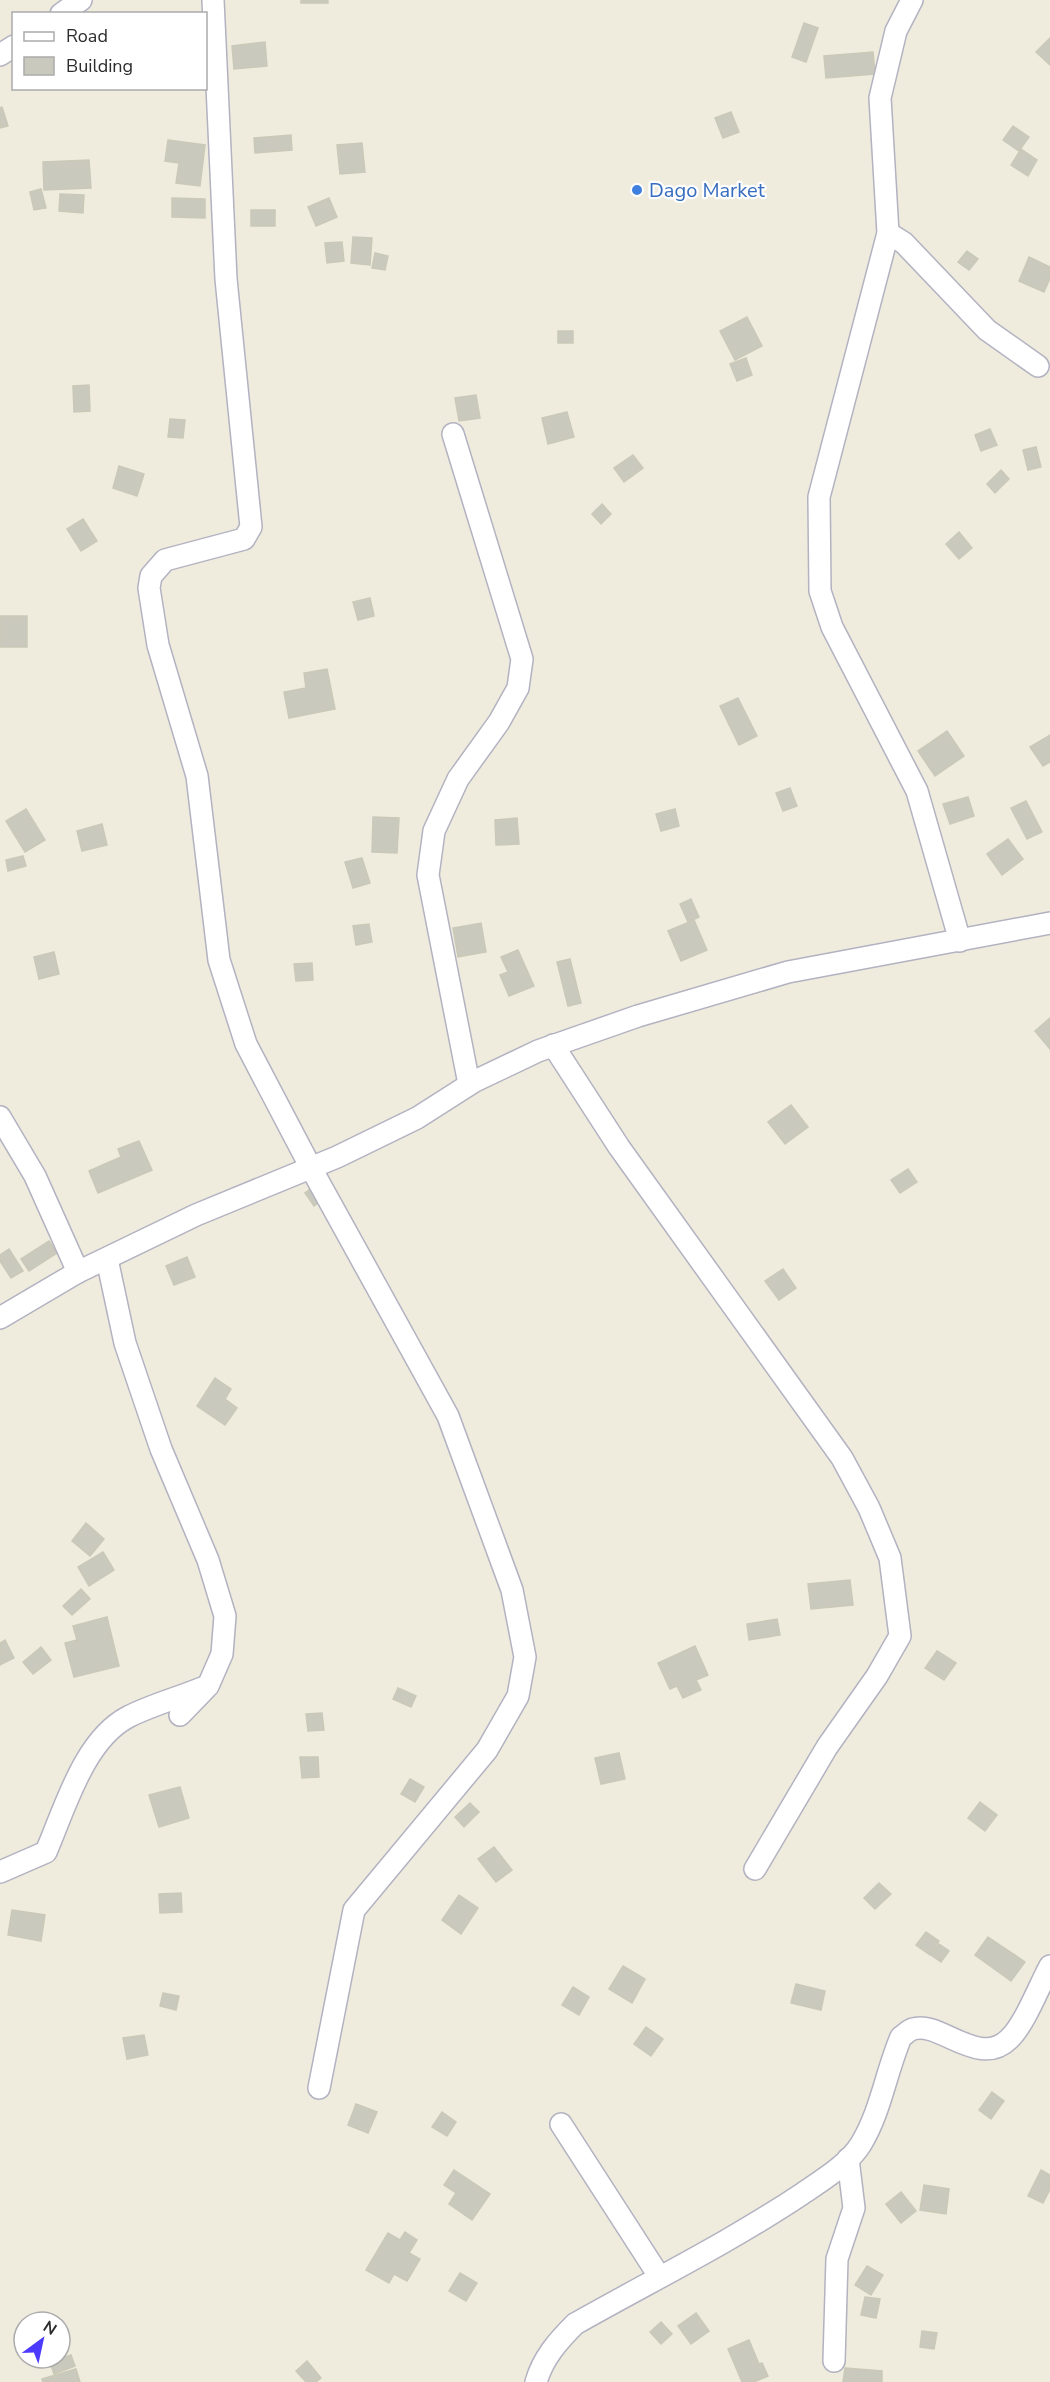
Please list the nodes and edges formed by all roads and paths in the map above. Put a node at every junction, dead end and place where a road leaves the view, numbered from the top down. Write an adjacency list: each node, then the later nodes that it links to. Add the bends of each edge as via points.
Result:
1 (81, 0): 4 (street)
2 (213, 0): 13 (street, via 226,279 251,527 244,539 165,560 151,576 149,588 158,645 197,776 219,960 246,1044)
3 (912, 0): 5 (street, via 896,32 880,98)
4 (64, 12)
5 (888, 233): 6 (street, via 904,243 987,330); 9 (street, via 819,497 820,591 832,627 917,790)
6 (1038, 366)
7 (453, 434): 11 (street, via 522,659 518,688 499,723 458,779 434,831 428,875)
8 (1050, 923): 9 (street)
9 (960, 941): 10 (street, via 788,972)
10 (553, 1045): 11 (street); 19 (street, via 619,1147 842,1458 890,1558 900,1636 827,1747)
11 (469, 1084): 13 (street, via 417,1118)
12 (0, 1117): 15 (street, via 35,1176)
13 (312, 1168): 14 (street, via 195,1215); 22 (street, via 448,1416 512,1590 525,1657 518,1696 487,1750 354,1910)
14 (107, 1259): 15 (street); 17 (street, via 125,1343 161,1449 208,1560 225,1616 222,1654)
15 (78, 1272): 16 (street)
16 (0, 1318)
17 (208, 1686): 18 (street); 20 (street, via 128,1717 102,1737 85,1762 46,1852)
18 (180, 1715)
19 (755, 1869)
20 (0, 1872)
21 (1050, 1966): 24 (street, via 1017,2028 997,2046 983,2049 928,2029 913,2029 901,2037 872,2122)
22 (319, 2088)
23 (561, 2124): 25 (street)
24 (848, 2159): 25 (street, via 770,2215); 26 (street, via 854,2208 837,2259)
25 (659, 2276): 27 (street, via 575,2324 555,2344)
26 (834, 2361)
27 (536, 2382)

